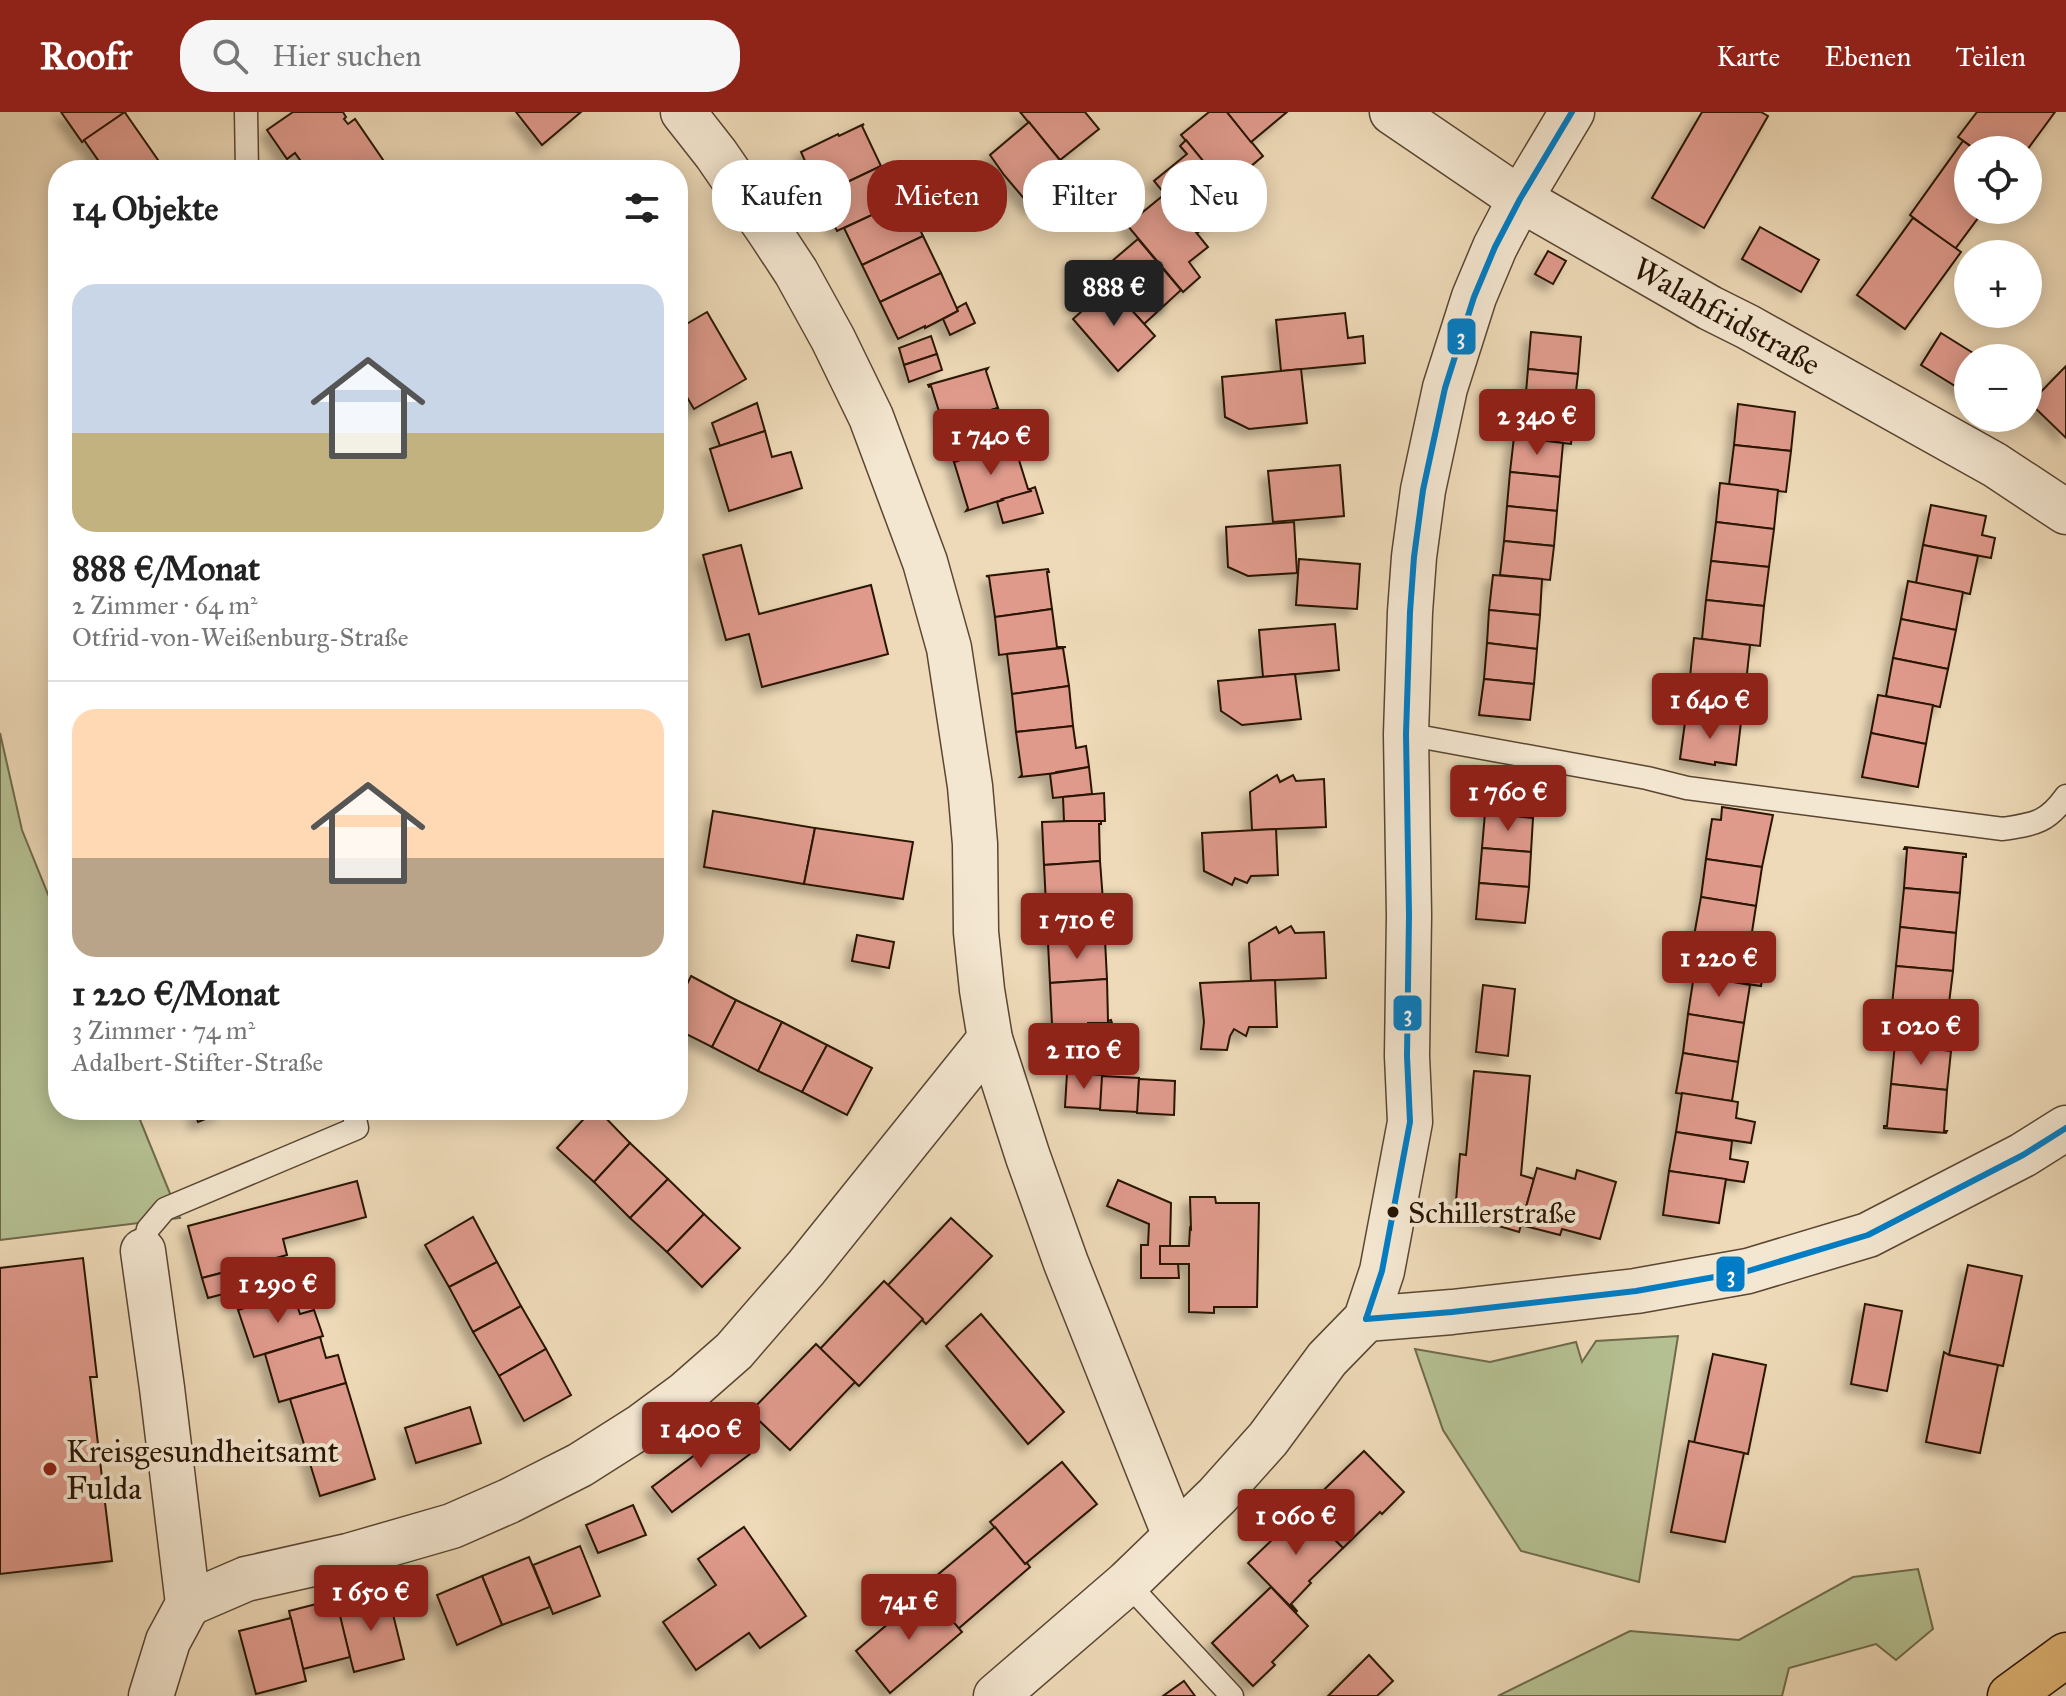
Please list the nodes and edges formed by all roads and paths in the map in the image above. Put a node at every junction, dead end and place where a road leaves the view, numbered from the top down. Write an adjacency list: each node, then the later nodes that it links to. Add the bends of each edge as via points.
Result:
1 (246, 112): 5 (lane)
2 (683, 112): 10 (street, via 769,231 833,339 871,417 925,562 949,648 970,786 976,932)
3 (1392, 112): 6 (street, Walahfridstraße)
4 (1572, 112): 6 (street)
5 (247, 160)
6 (1520, 199): 7 (street, Walahfridstraße, via 1970,450); 8 (street, via 1474,297 1435,430 1414,557)
7 (2066, 512)
8 (1406, 734): 9 (lane, via 1687,788 2003,829 2031,825 2055,812); 14 (street, via 1410,1122 1382,1271)
9 (2066, 796)
10 (990, 1039): 15 (street, via 1066,1263); 17 (street, via 734,1351 643,1425 580,1465 452,1526 246,1579)
11 (355, 1120): 13 (lane, via 357,1128 165,1209 148,1229)
12 (2066, 1128): 14 (street, via 1868,1235 1748,1271 1636,1291)
13 (143, 1251): 17 (street)
14 (1366, 1319): 15 (street, via 1327,1359 1268,1439)
15 (1175, 1536): 16 (street)
16 (1127, 1583): 20 (street); 21 (lane)
17 (188, 1604): 19 (street, via 168,1641)
18 (2066, 1655): 22 (highway)
19 (151, 1696)
20 (996, 1696)
21 (1232, 1696)
22 (2010, 1696)

